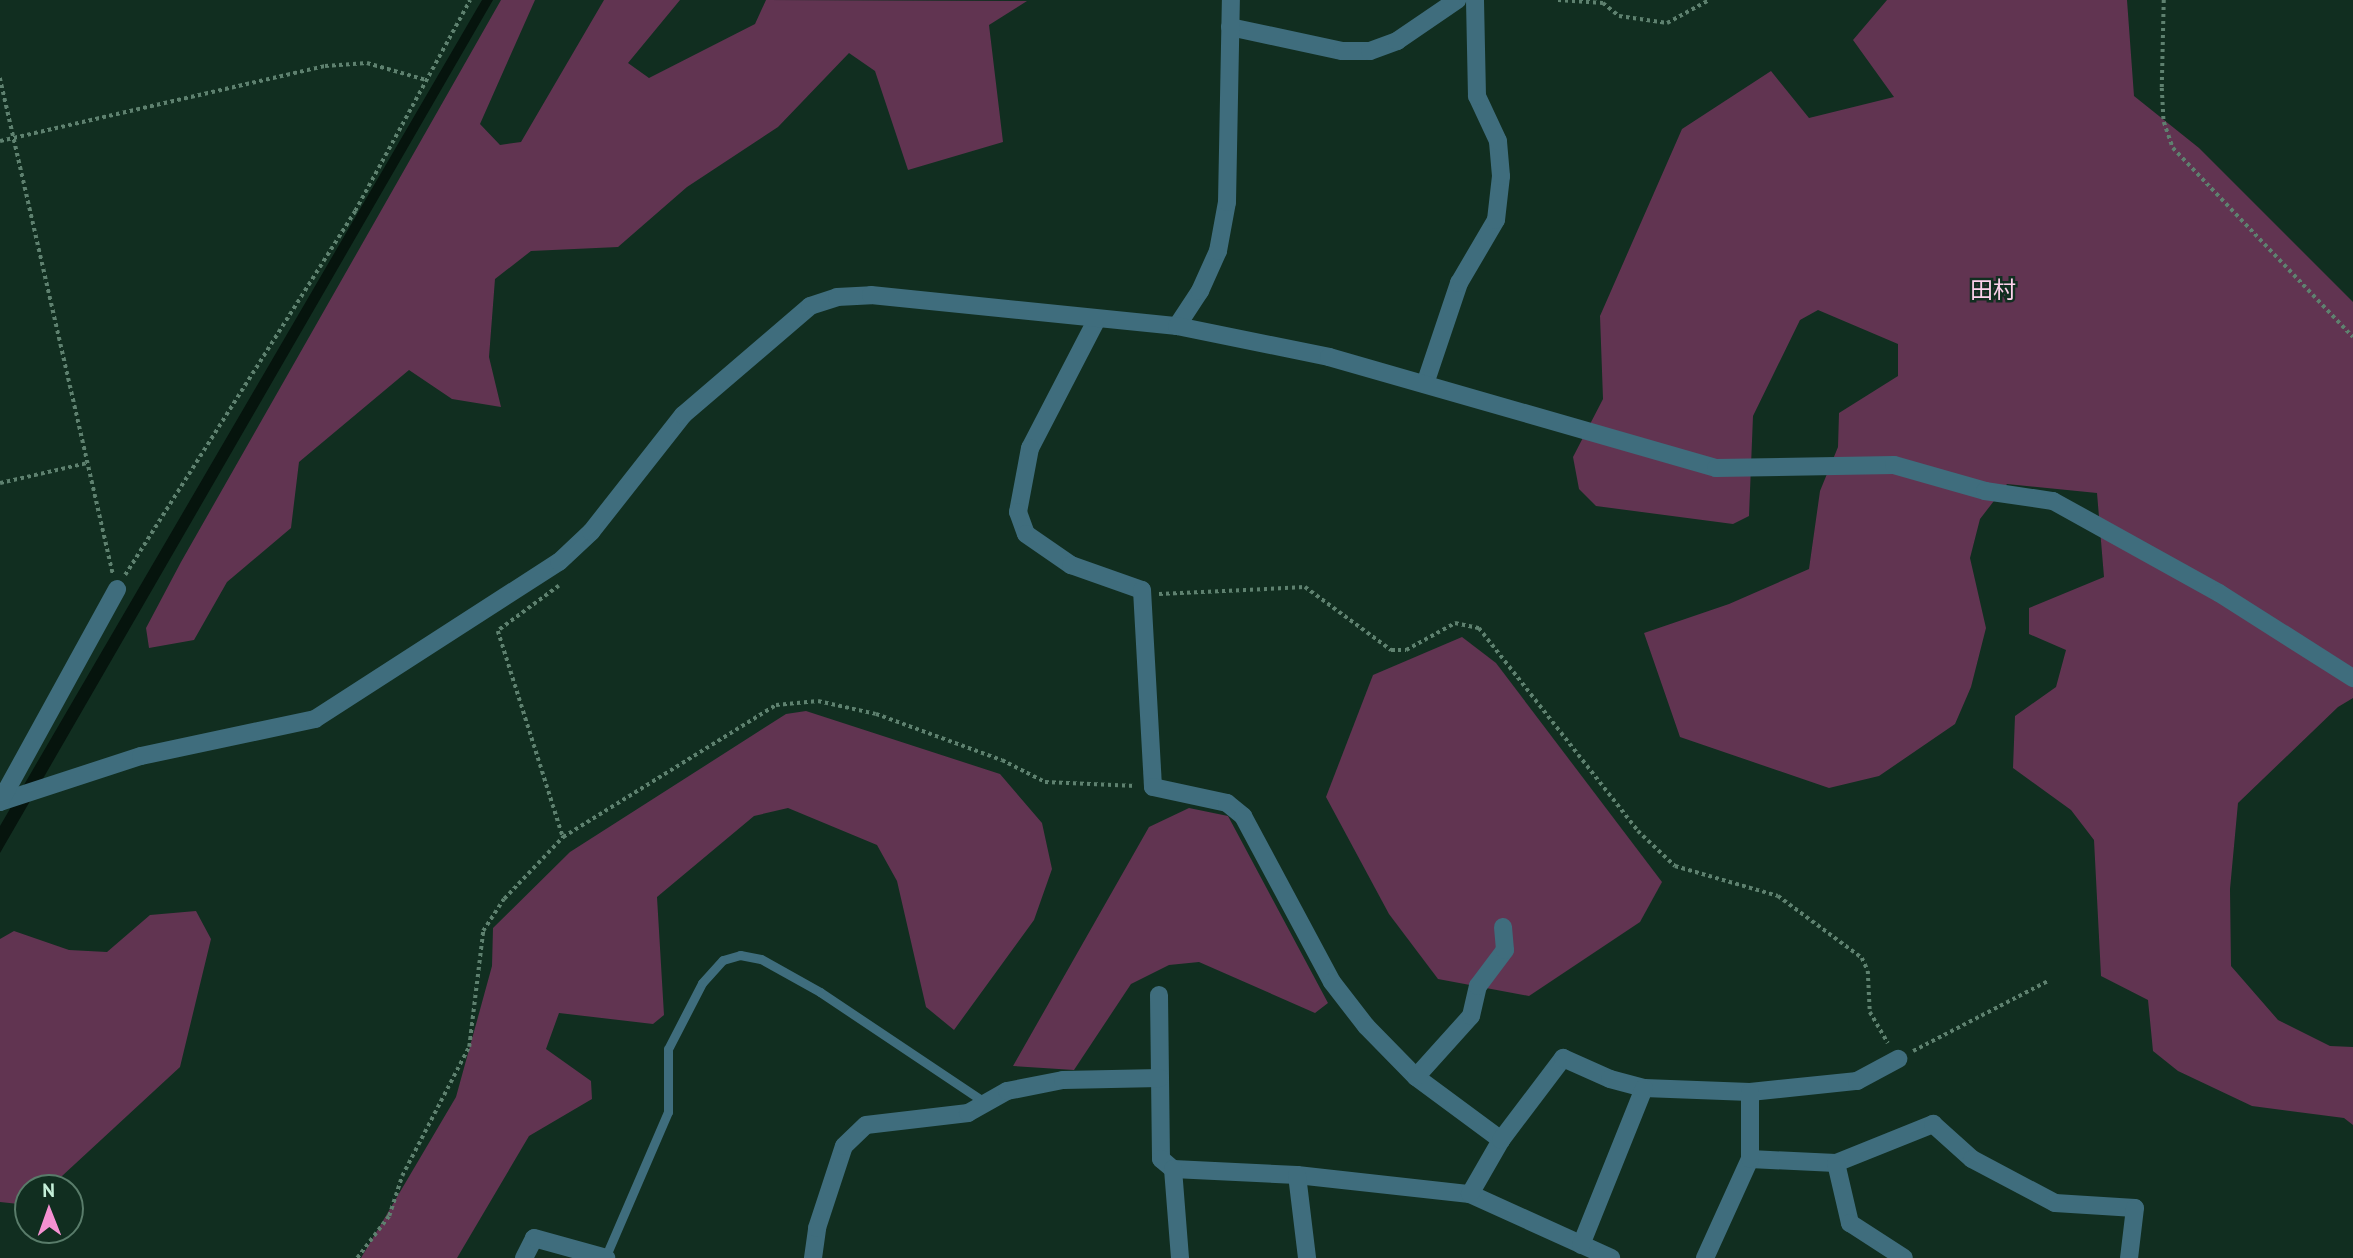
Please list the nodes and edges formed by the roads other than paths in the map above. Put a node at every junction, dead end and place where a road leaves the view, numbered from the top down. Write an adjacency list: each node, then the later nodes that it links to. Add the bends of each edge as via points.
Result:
1 (1231, 0): 4 (street)
2 (1457, 0): 4 (street, via 1397,41 1370,51 1342,51)
3 (1475, 0): 7 (street, via 1476,96 1498,141 1501,176 1496,220 1459,283)
4 (1230, 27): 6 (street, via 1231,123 1218,251 1200,292)
5 (1097, 319): 6 (street); 10 (street, via 871,295 837,297 810,306 683,415 591,532 558,562 315,719 141,756); 14 (street, via 1030,448 1018,512 1026,534 1071,565 1142,590 1153,787 1227,803 1243,816 1332,982)
6 (1177, 326): 7 (street, via 1329,357)
7 (1424, 384): 9 (street, via 1716,468 1894,465 1985,491 2053,501 2219,593)
8 (117, 589): 10 (street)
9 (2353, 678)
10 (5, 800)
11 (1503, 927): 14 (street, via 1505,950 1478,986 1471,1016)
12 (1159, 995): 15 (street)
13 (1898, 1059): 17 (street, via 1857,1081)
14 (1416, 1077): 19 (street)
15 (1160, 1078): 18 (street, via 1063,1080 1007,1091); 22 (street, via 1161,1159)
16 (1644, 1087): 17 (street); 19 (street, via 1610,1079 1563,1058); 25 (street)
17 (1750, 1092): 20 (street)
18 (986, 1103): 27 (lane, via 785,972 761,959 740,955 723,960 702,983 668,1049 668,1112); 28 (street, via 968,1113 866,1125 853,1133 844,1146 817,1228)
19 (1501, 1140): 24 (street)
20 (1750, 1159): 21 (street); 32 (street)
21 (1836, 1163): 33 (street, via 1850,1223); 34 (street, via 1933,1124 1972,1159 2055,1203 2134,1208)
22 (1173, 1169): 23 (street); 29 (street)
23 (1297, 1175): 24 (street); 30 (street)
24 (1471, 1194): 25 (street)
25 (1581, 1245): 31 (street)
26 (524, 1258): 27 (street, via 534,1238)
27 (606, 1258)
28 (813, 1258)
29 (1180, 1258)
30 (1307, 1258)
31 (1611, 1258)
32 (1705, 1258)
33 (1904, 1258)
34 (2129, 1258)

